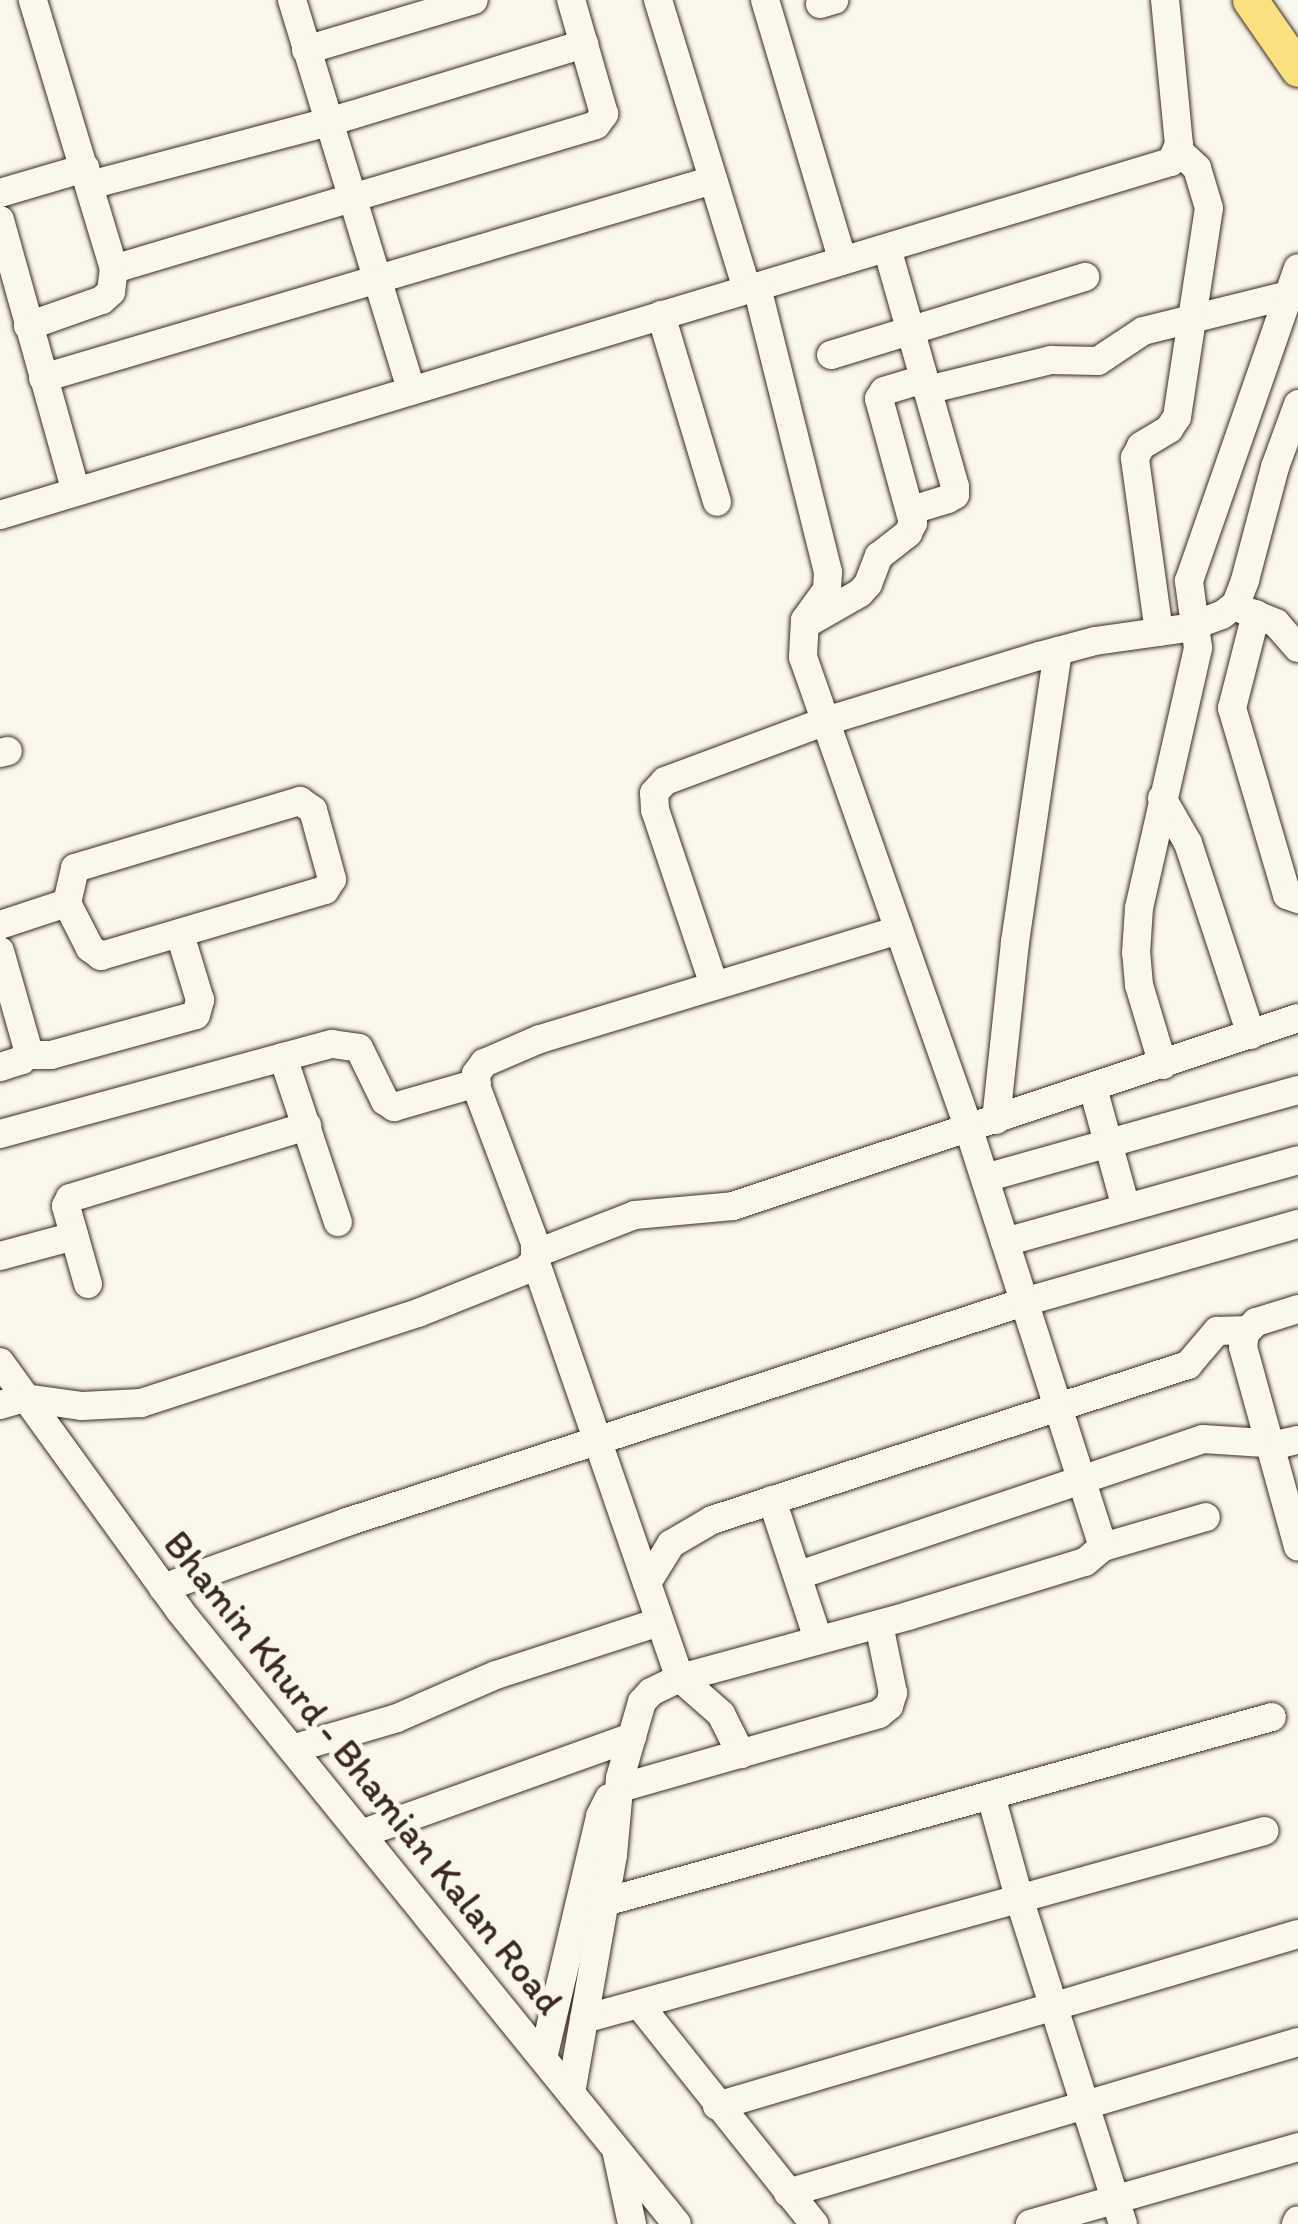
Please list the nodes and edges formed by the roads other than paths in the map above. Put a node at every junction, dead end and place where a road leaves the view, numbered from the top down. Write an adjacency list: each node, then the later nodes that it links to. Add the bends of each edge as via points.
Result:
1 (32, 0): 14 (street)
2 (292, 0): 10 (street)
3 (474, 0): 10 (street)
4 (571, 0): 9 (street)
5 (658, 0): 15 (street)
6 (765, 0): 20 (street)
7 (1165, 0): 13 (street)
8 (1254, 2): 11 (main road)
9 (584, 44): 12 (street); 17 (street, via 604,114 596,125)
10 (306, 50): 12 (street)
11 (1298, 70)
12 (328, 122): 14 (street); 17 (street)
13 (1178, 150): 19 (street, via 1161,166); 28 (street, via 1197,168 1209,208)
14 (88, 176): 16 (street); 22 (street)
15 (713, 180): 24 (street); 25 (street)
16 (0, 193)
17 (351, 196): 22 (street); 24 (street)
18 (0, 220): 29 (street)
19 (887, 248): 20 (street); 30 (street)
20 (843, 261): 25 (street)
21 (1298, 268): 26 (street)
22 (114, 269): 29 (street, via 111,292 102,300)
23 (1085, 277): 30 (street)
24 (377, 281): 32 (street); 34 (street)
25 (752, 288): 27 (street); 41 (street, via 828,572 827,590)
26 (1291, 295): 28 (street); 42 (street, via 1194,561 1188,600)
27 (661, 316): 34 (street); 37 (street)
28 (1194, 318): 33 (street, via 1142,331 1098,361 1052,360); 43 (street, via 1177,417 1135,458)
29 (28, 326): 32 (street)
30 (910, 330): 31 (street); 33 (street)
31 (832, 355)
32 (43, 378): 36 (street)
33 (926, 385): 38 (street, via 955,495); 38 (street, via 884,391 878,399)
34 (411, 390): 36 (street)
35 (1298, 404): 40 (street, via 1274,466 1245,580)
36 (76, 492): 39 (street)
37 (717, 502)
38 (912, 510): 41 (street, via 908,534 879,556 868,584)
39 (0, 515)
40 (1244, 610): 42 (street); 44 (street, via 1276,623); 48 (street, via 1232,708 1281,877 1288,895)
41 (804, 624): 46 (street, via 803,657)
42 (1196, 626): 43 (street); 47 (street, via 1198,648)
43 (1159, 632): 45 (street)
44 (1298, 648)
45 (1058, 651): 46 (street); 65 (street, via 1014,942)
46 (826, 721): 51 (street); 54 (street, via 664,781 654,793 654,810)
47 (1162, 798): 57 (street, via 1188,843); 60 (street, via 1136,954)
48 (1298, 899)
49 (67, 902): 50 (street); 52 (street, via 90,948 101,956); 52 (street, via 75,868 309,804 331,885)
50 (0, 925)
51 (899, 930): 54 (street); 67 (street)
52 (180, 934): 58 (street, via 200,1000 196,1015)
53 (0, 951): 55 (street)
54 (714, 985): 62 (street, via 504,1052 484,1063)
55 (7, 1002): 58 (street)
56 (1298, 1018): 57 (street)
57 (1251, 1034): 60 (street)
58 (28, 1056): 61 (street)
59 (283, 1057): 62 (street, via 348,1043 359,1048 394,1107); 66 (street); 68 (street)
60 (1163, 1065): 63 (street)
61 (0, 1067)
62 (477, 1083): 78 (street)
63 (1093, 1088): 65 (street); 69 (street)
64 (1298, 1090): 69 (street)
65 (996, 1120): 67 (street)
66 (307, 1126): 73 (street); 75 (street, via 70,1198)
67 (968, 1129): 71 (street); 78 (street, via 733,1206 616,1220)
68 (0, 1134)
69 (1108, 1143): 71 (street); 72 (street)
70 (1298, 1160): 72 (street)
71 (985, 1178): 76 (street)
72 (1126, 1208): 76 (street)
73 (338, 1222)
74 (1298, 1224): 80 (street)
75 (74, 1236): 77 (street); 79 (street)
76 (1005, 1242): 80 (street)
77 (0, 1256)
78 (536, 1256): 84 (street, via 526,1270 418,1313 142,1403); 87 (street)
79 (88, 1284)
80 (1024, 1302): 85 (street); 87 (street)
81 (1298, 1310): 82 (street)
82 (1248, 1330): 85 (street, via 1217,1331 1188,1364); 88 (street, via 1243,1346)
83 (0, 1362): 84 (street, Bhamin Khurd - Bhamian Kalan Road)
84 (12, 1402): 96 (street, Bhamin Khurd - Bhamian Kalan Road)
85 (1057, 1405): 89 (street); 90 (street)
86 (1298, 1440): 88 (street)
87 (597, 1441): 95 (street); 96 (street)
88 (1268, 1444): 89 (street, via 1203,1438); 92 (street)
89 (1082, 1477): 93 (street); 94 (street)
90 (772, 1500): 94 (street); 95 (street, via 671,1544)
91 (1206, 1517): 93 (street)
92 (1296, 1531)
93 (1104, 1547): 98 (street, via 1085,1562)
94 (799, 1574): 99 (street)
95 (646, 1583): 97 (street)
96 (163, 1588): 103 (street, Bhamin Khurd - Bhamian Kalan Road)
97 (659, 1622): 100 (street); 103 (street)
98 (879, 1624): 99 (street); 104 (street, via 890,1706)
99 (818, 1639): 100 (street)
100 (680, 1678): 102 (street, via 642,1702); 104 (street, via 721,1714)
101 (1272, 1718): 106 (street)
102 (632, 1737): 105 (street); 108 (street)
103 (292, 1750): 108 (street, Bhamin Khurd - Bhamian Kalan Road)
104 (741, 1754): 105 (street)
105 (620, 1783): 110 (street); 116 (street, via 600,1816)
106 (992, 1796): 109 (street); 110 (street)
107 (1264, 1831): 109 (street)
108 (360, 1834): 116 (street, Bhamin Khurd - Bhamian Kalan Road)
109 (1019, 1898): 112 (street); 113 (street)
110 (605, 1902): 114 (street)
111 (1298, 1934): 112 (street)
112 (1054, 2004): 118 (street); 119 (street)
113 (641, 2007): 114 (street); 119 (street)
114 (584, 2019): 117 (street)
115 (1298, 2042): 118 (street)
116 (543, 2058): 117 (street, Bhamin Khurd - Bhamian Kalan Road)
117 (572, 2093): 120 (street, Bhamin Khurd - Bhamian Kalan Road)
118 (1086, 2105): 122 (street); 123 (street)
119 (717, 2106): 122 (street)
120 (616, 2147): 124 (street); 125 (street, Bhamin Khurd - Bhamian Kalan Road)
121 (1298, 2147): 123 (street)
122 (788, 2193): 126 (street)
123 (1119, 2212): 127 (street)
124 (632, 2224)
125 (678, 2224)
126 (814, 2224)
127 (1030, 2224)

